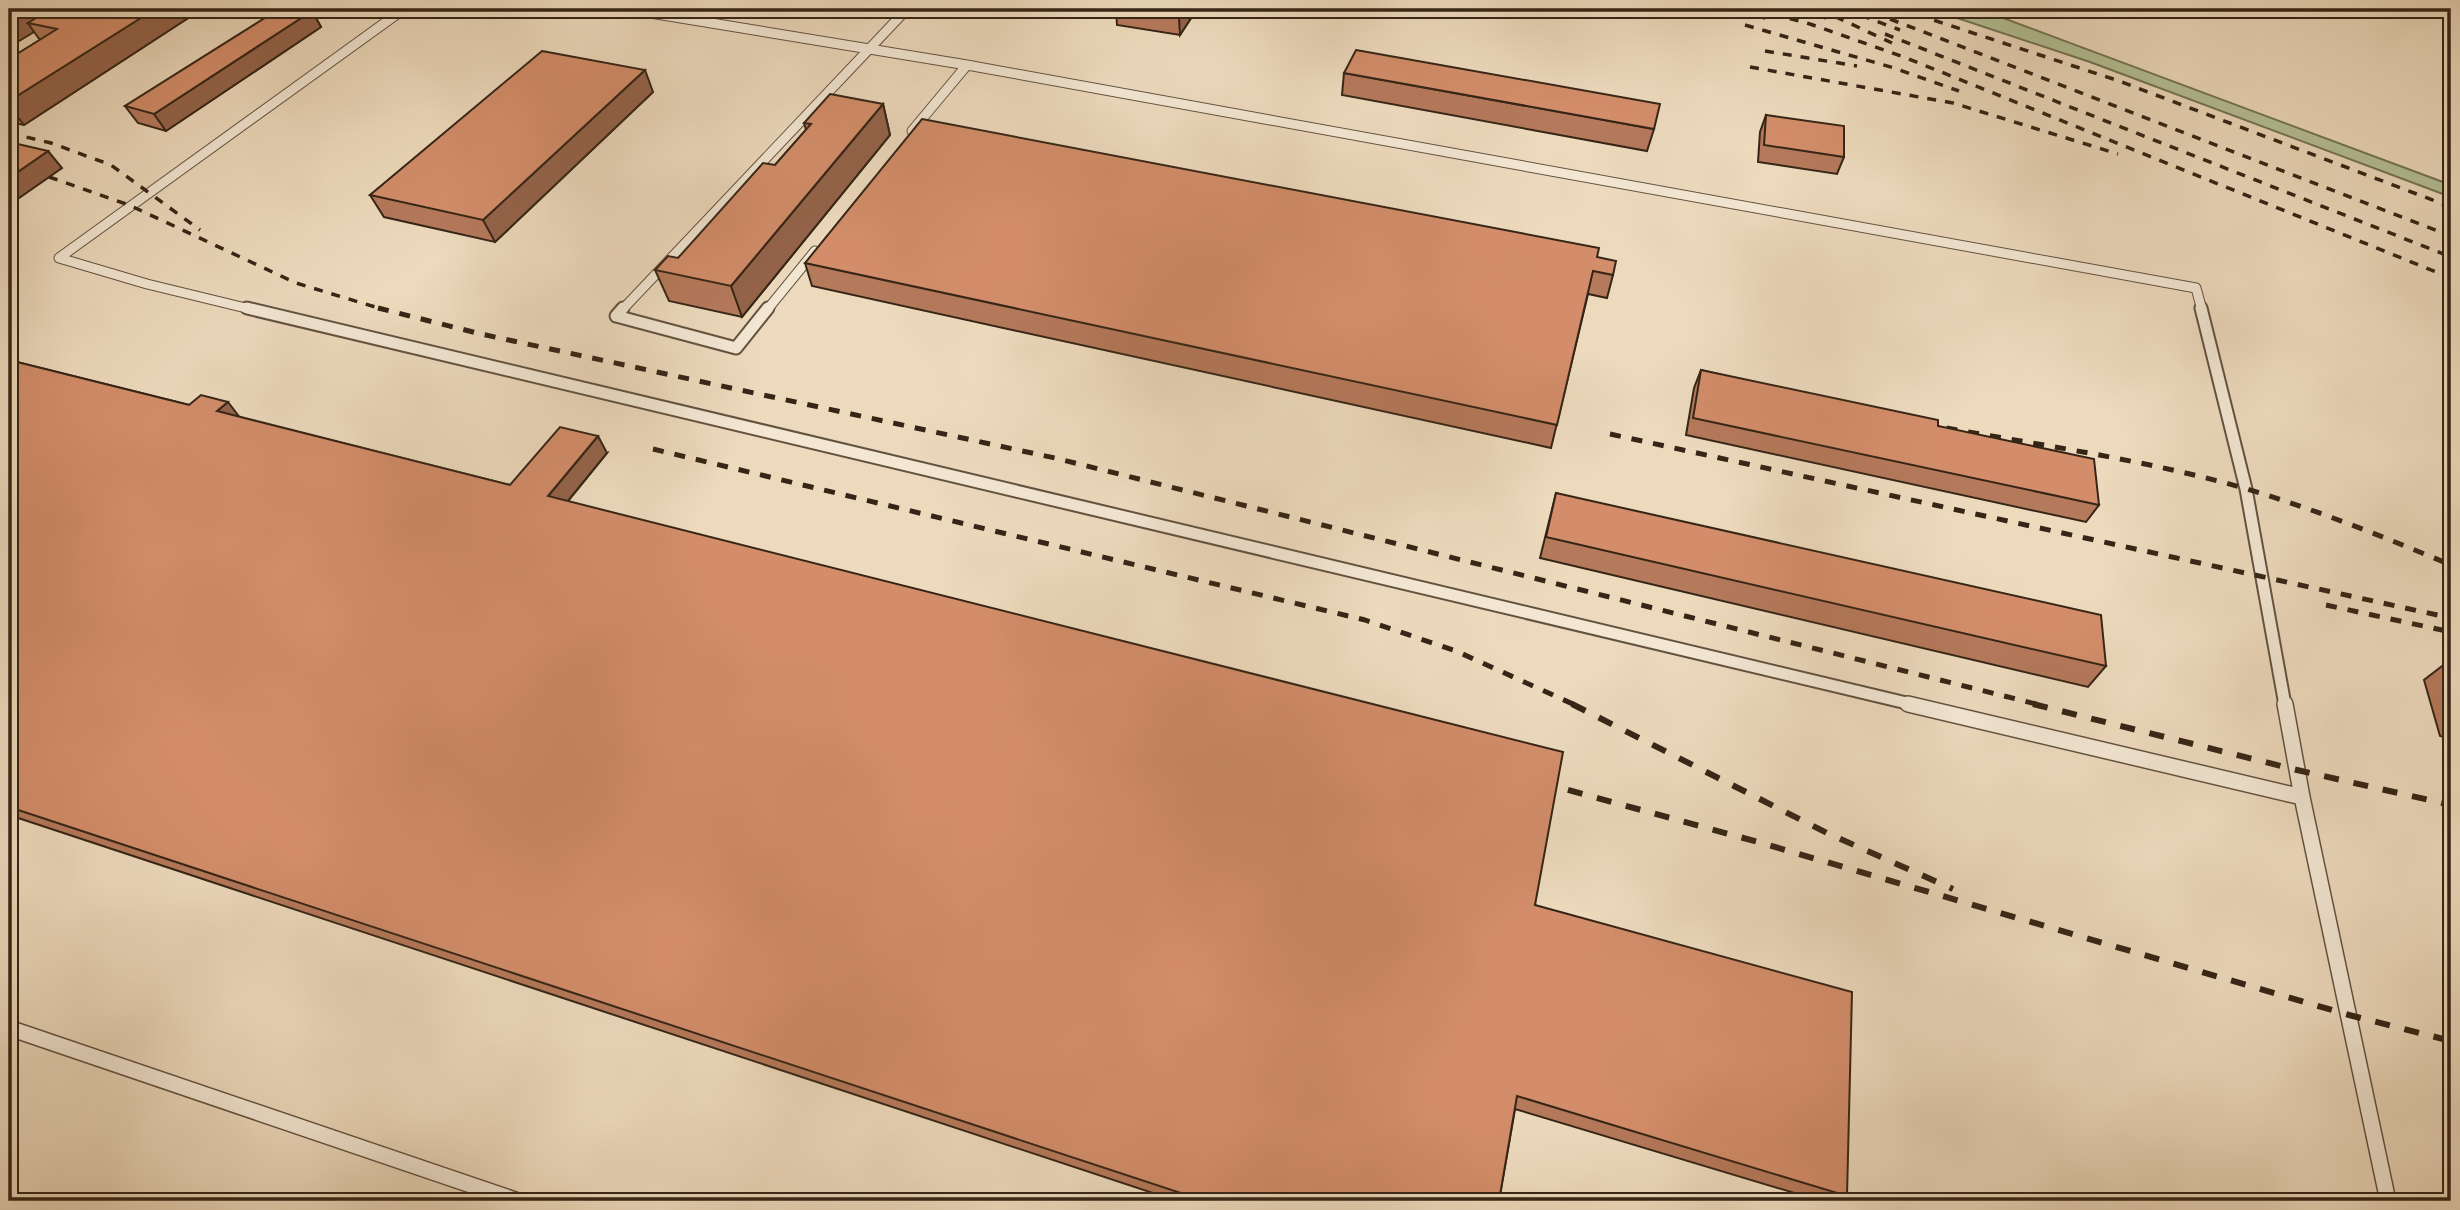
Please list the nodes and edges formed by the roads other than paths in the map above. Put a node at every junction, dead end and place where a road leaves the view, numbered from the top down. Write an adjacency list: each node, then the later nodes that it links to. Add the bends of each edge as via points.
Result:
1 (404, 9): 8 (lane, via 59,258 147,284 532,378)
2 (626, 9): 4 (lane)
3 (907, 9): 4 (lane)
4 (867, 50): 5 (lane); 7 (lane, via 616,316 736,348)
5 (967, 65): 6 (lane); 8 (lane, via 2196,288 2246,489)
6 (907, 138)
7 (821, 243)
8 (2302, 797): 11 (lane)
9 (9, 1028): 10 (lane)
10 (518, 1201)
11 (2388, 1201)

